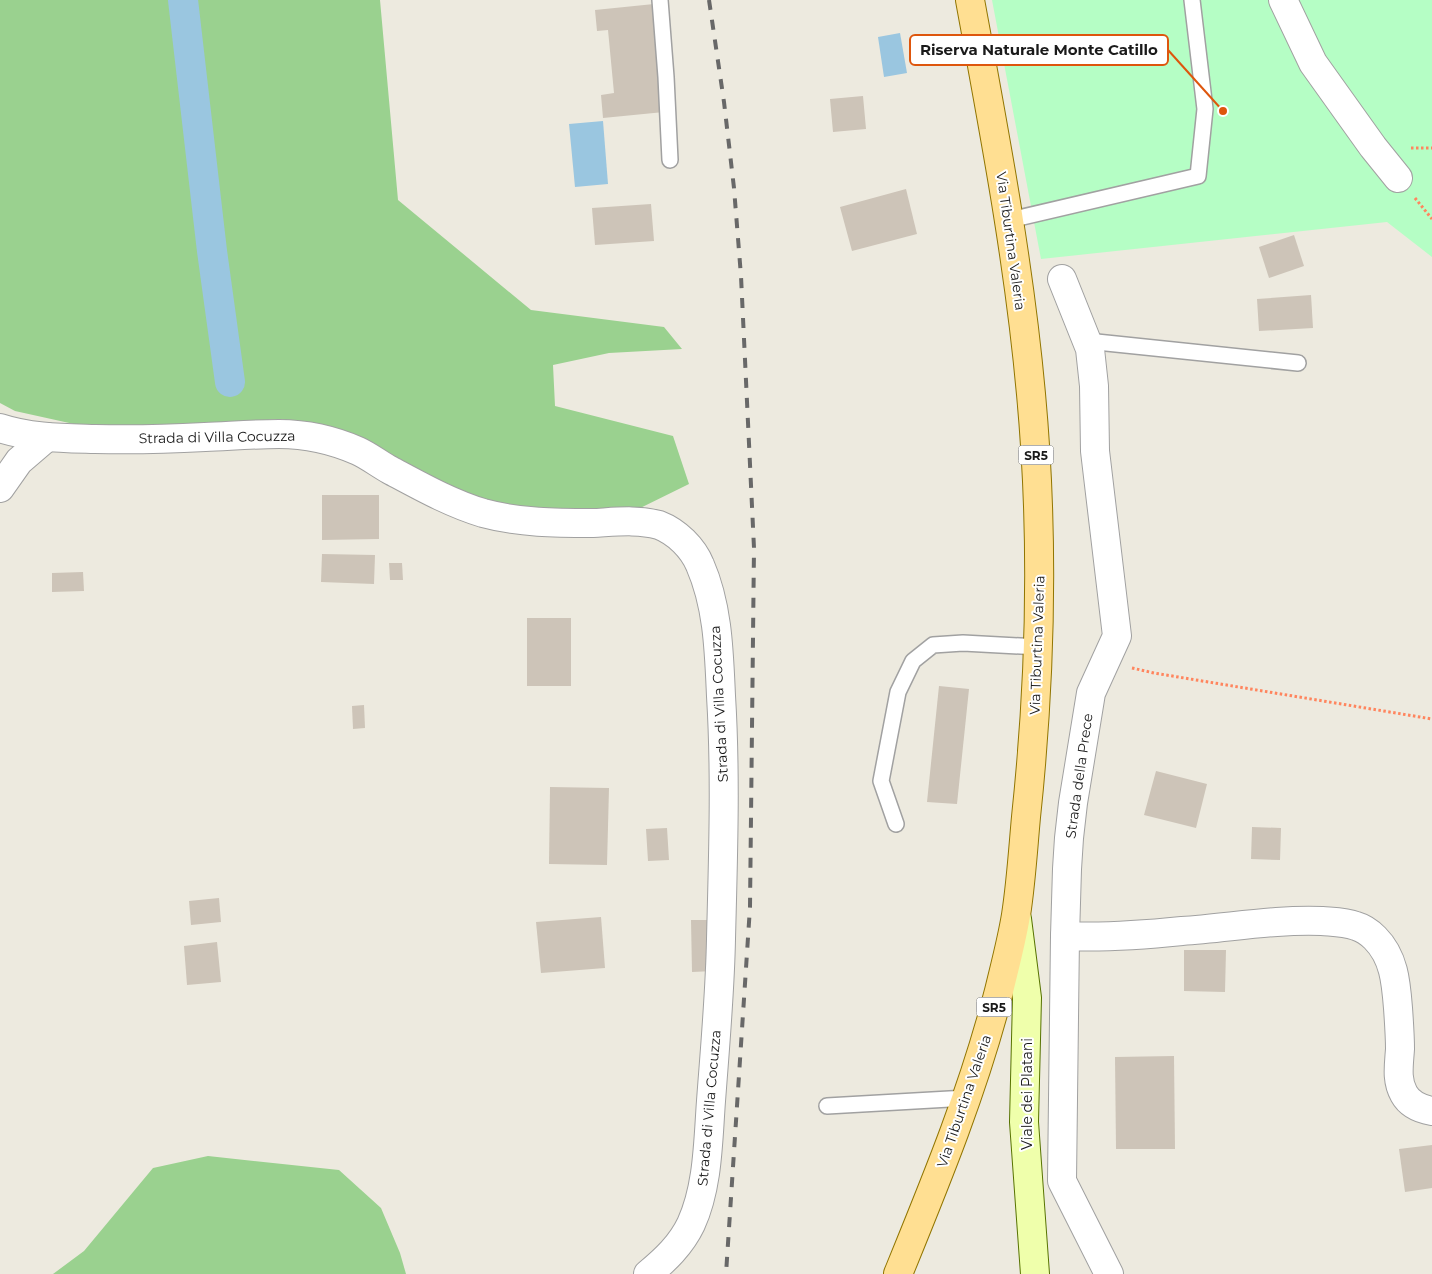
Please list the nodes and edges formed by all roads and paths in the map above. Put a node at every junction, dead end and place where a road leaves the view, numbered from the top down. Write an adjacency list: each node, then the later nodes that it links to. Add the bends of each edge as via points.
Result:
1 (660, 0): 5 (lane)
2 (970, 0): 7 (main road, Via Tiburtina Valeria / SR5)
3 (1192, 0): 7 (lane, via 1205,109 1198,176)
4 (1283, 0): 6 (street, via 1313,63)
5 (670, 160)
6 (1398, 178)
7 (1010, 220): 14 (main road, Via Tiburtina Valeria / SR5, via 1035,435 1040,561)
8 (1062, 279): 9 (street, Strada della Prece)
9 (1087, 342): 10 (lane); 15 (street, Strada della Prece, via 1094,386 1095,450 1117,636)
10 (1298, 364)
11 (0, 428): 12 (street, Strada di Villa Cocuzza)
12 (47, 437): 13 (street, via 19,461); 23 (street, Strada di Villa Cocuzza, via 126,440 280,434 306,436 362,453 420,486 468,508 507,519 534,522 650,523 673,532 695,554 707,584 720,663 724,761 722,923 716,1034 707,1152 699,1202 682,1239)
13 (0, 488)
14 (1039, 646): 17 (lane, via 933,645 914,660 898,692 881,781); 18 (main road, Via Tiburtina Valeria / SR5, via 1033,749)
15 (1105, 662): 16 (path); 19 (street, Strada della Prece, via 1091,693 1073,803)
16 (1432, 719)
17 (896, 824)
18 (1016, 915): 20 (main road, Via Tiburtina Valeria / SR5, via 994,1007); 25 (street, Viale dei Platani, via 1027,998 1024,1122)
19 (1065, 936): 22 (street, via 1181,932 1309,921 1357,926 1382,946 1393,968 1399,1029 1399,1080 1403,1093 1415,1106); 26 (street, Strada della Prece, via 1062,1181)
20 (967, 1098): 21 (lane); 24 (main road, Via Tiburtina Valeria / SR5)
21 (827, 1106)
22 (1432, 1111)
23 (648, 1274)
24 (898, 1274)
25 (1035, 1274)
26 (1109, 1274)

